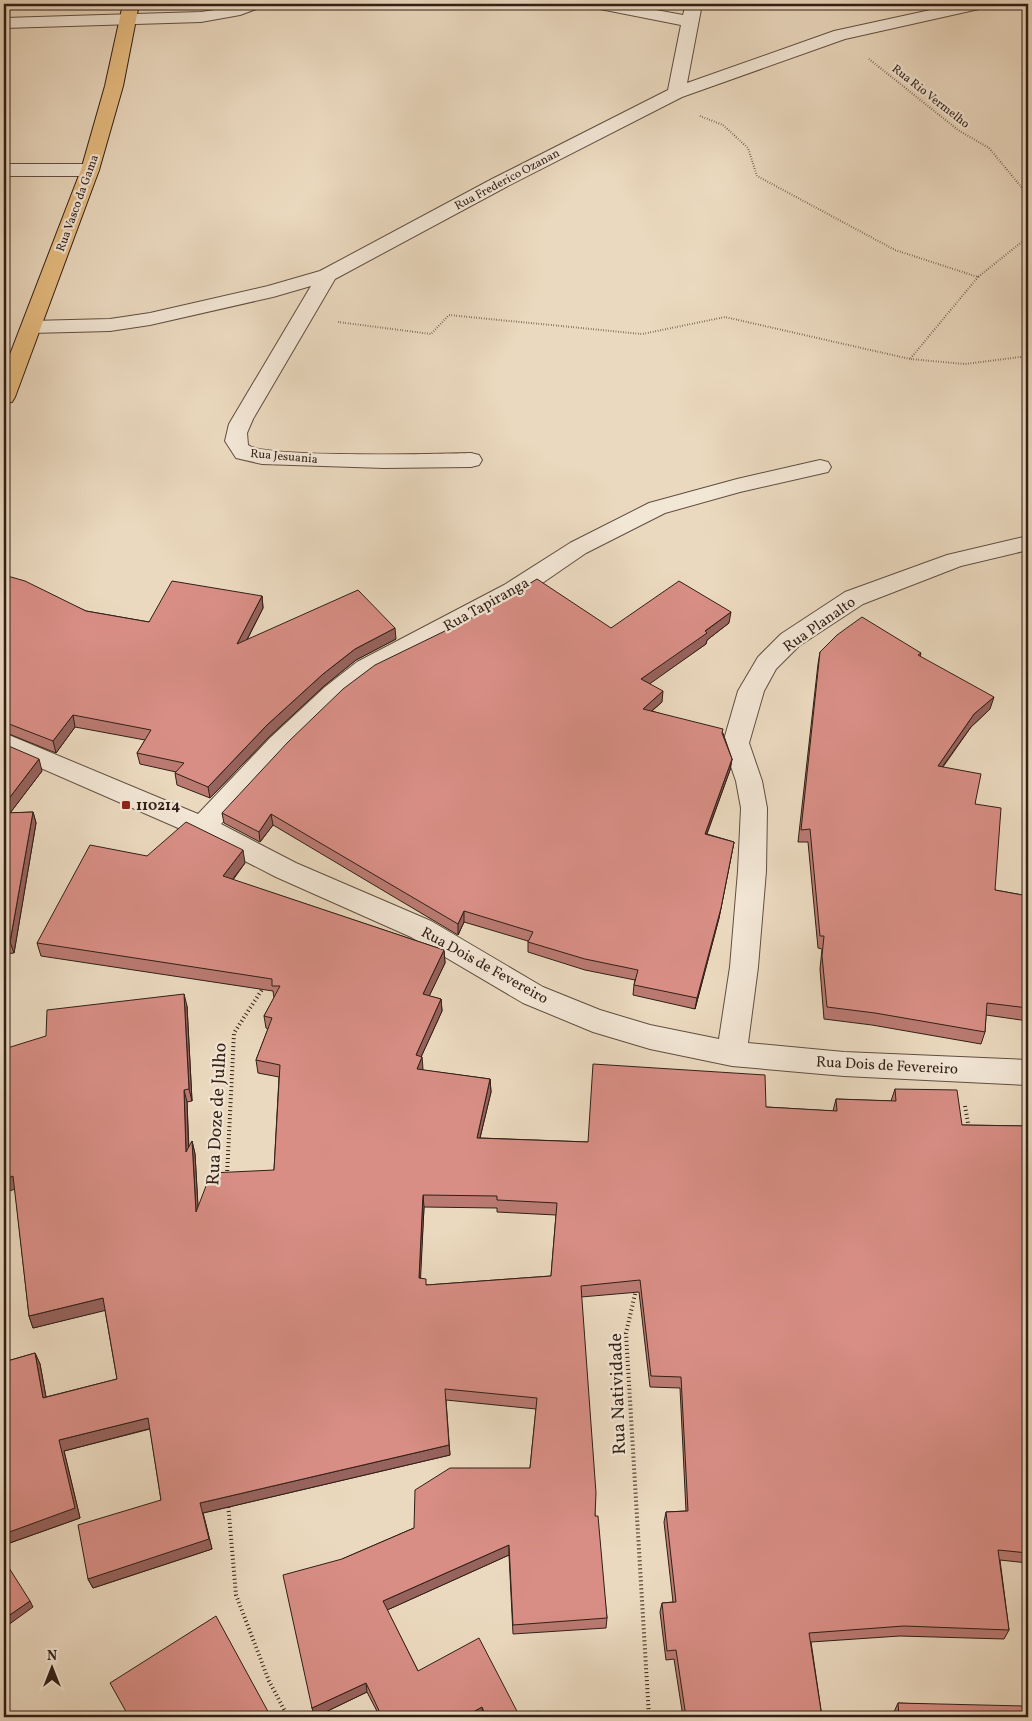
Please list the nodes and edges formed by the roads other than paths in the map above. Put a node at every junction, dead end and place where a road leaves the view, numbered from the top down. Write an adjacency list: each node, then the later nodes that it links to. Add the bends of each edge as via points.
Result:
1 (253, 4): 5 (street, via 217,16)
2 (600, 4): 6 (street)
3 (694, 4): 6 (street)
4 (979, 4): 8 (street, Rua Frederico Ozanan, via 840,35)
5 (130, 11): 7 (street); 10 (main road, Rua Vasco da Gama, via 114,86)
6 (691, 22): 8 (street)
7 (4, 23)
8 (676, 93): 11 (street, Rua Frederico Ozanan)
9 (4, 170): 10 (street)
10 (90, 170): 12 (main road, Rua Vasco da Gama)
11 (327, 275): 12 (street, Rua Frederico Ozanan, via 273,291 150,319); 14 (street, Rua Jesuania, via 234,434 236,444 245,453 276,458 365,462)
12 (31, 327): 13 (main road, Rua Vasco da Gama)
13 (4, 397)
14 (471, 460)
15 (820, 467): 18 (street, Rua Tapiranga, via 657,508 578,548 513,591 366,668 279,745)
16 (1028, 543): 19 (street, Rua Planalto, via 955,560 854,598 790,640 767,663 751,691 736,743 754,808 745,957)
17 (4, 742): 18 (street, Rua Dois de Fevereiro)
18 (202, 827): 19 (street, Rua Dois de Fevereiro, via 286,870 421,929 533,995 593,1020)
19 (732, 1054): 20 (street, Rua Dois de Fevereiro)
20 (1028, 1074)

